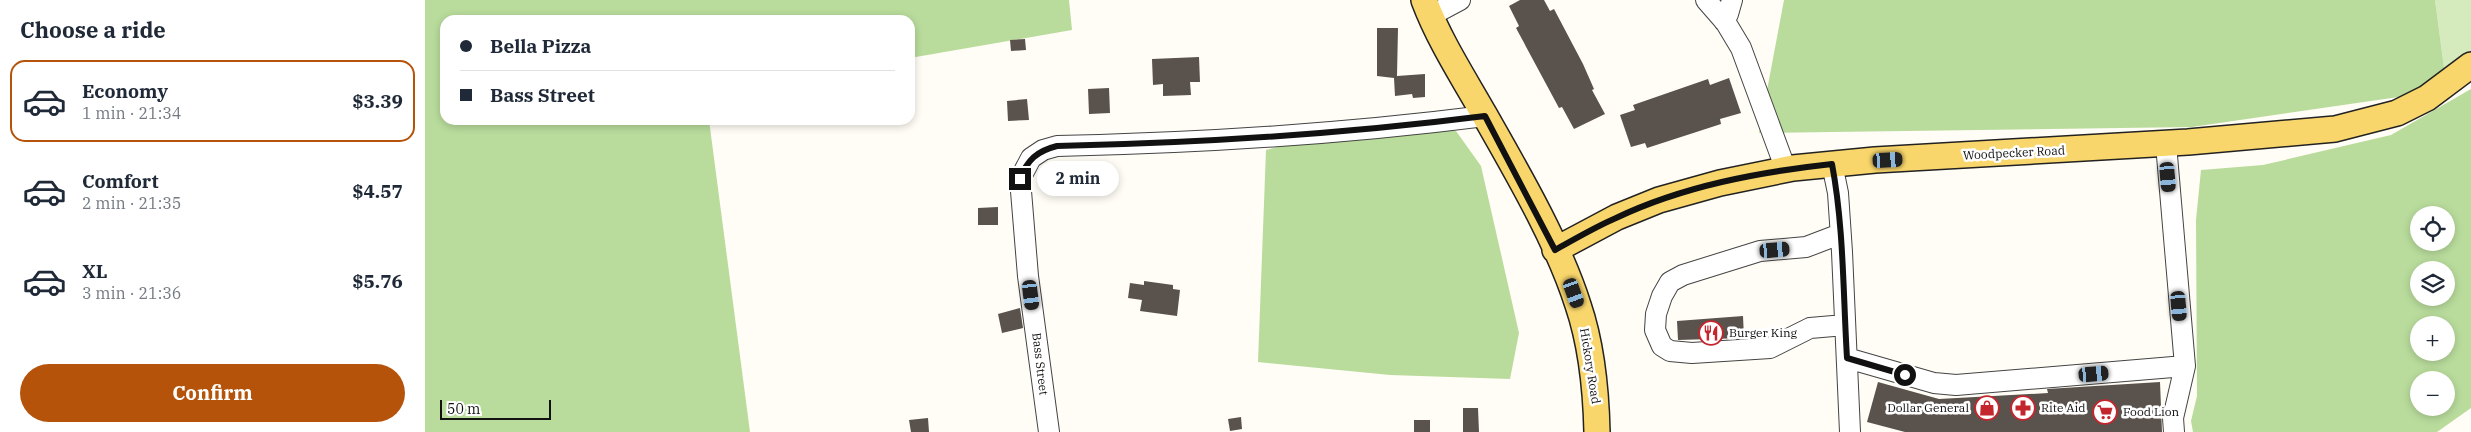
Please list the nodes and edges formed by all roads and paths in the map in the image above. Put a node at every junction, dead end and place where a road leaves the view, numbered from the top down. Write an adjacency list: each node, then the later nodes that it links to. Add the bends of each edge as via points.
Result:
1 (1460, 0): 4 (street)
2 (1706, 0): 5 (street)
3 (1732, 0): 5 (street)
4 (1427, 8): 7 (main road)
5 (1723, 21): 10 (street, via 1741,48)
6 (2471, 65): 8 (main road, Woodpecker Road, via 2427,98 2371,121 2335,129)
7 (1485, 116): 12 (main road, Hickory Road); 16 (street, Bass Street, via 1376,130 1170,144 1057,146 1031,158 1020,179 1028,276)
8 (2165, 144): 9 (main road, Woodpecker Road); 15 (street)
9 (1832, 164): 10 (main road, Woodpecker Road); 11 (street)
10 (1786, 170): 12 (main road, Woodpecker Road, via 1720,183 1659,200 1617,217)
11 (1840, 234): 13 (street); 13 (street, via 1806,247 1760,251 1683,275 1670,282 1656,314 1655,330 1662,346 1670,351 1692,353 1769,348 1811,328)
12 (1555, 250): 17 (main road, Hickory Road, via 1570,280 1587,337 1594,379)
13 (1845, 325): 14 (street)
14 (1847, 358): 15 (street, via 1934,383 1956,385); 18 (street)
15 (2185, 366): 19 (street, via 2173,418)
16 (1049, 432)
17 (1597, 432)
18 (1850, 432)
19 (2174, 432)

